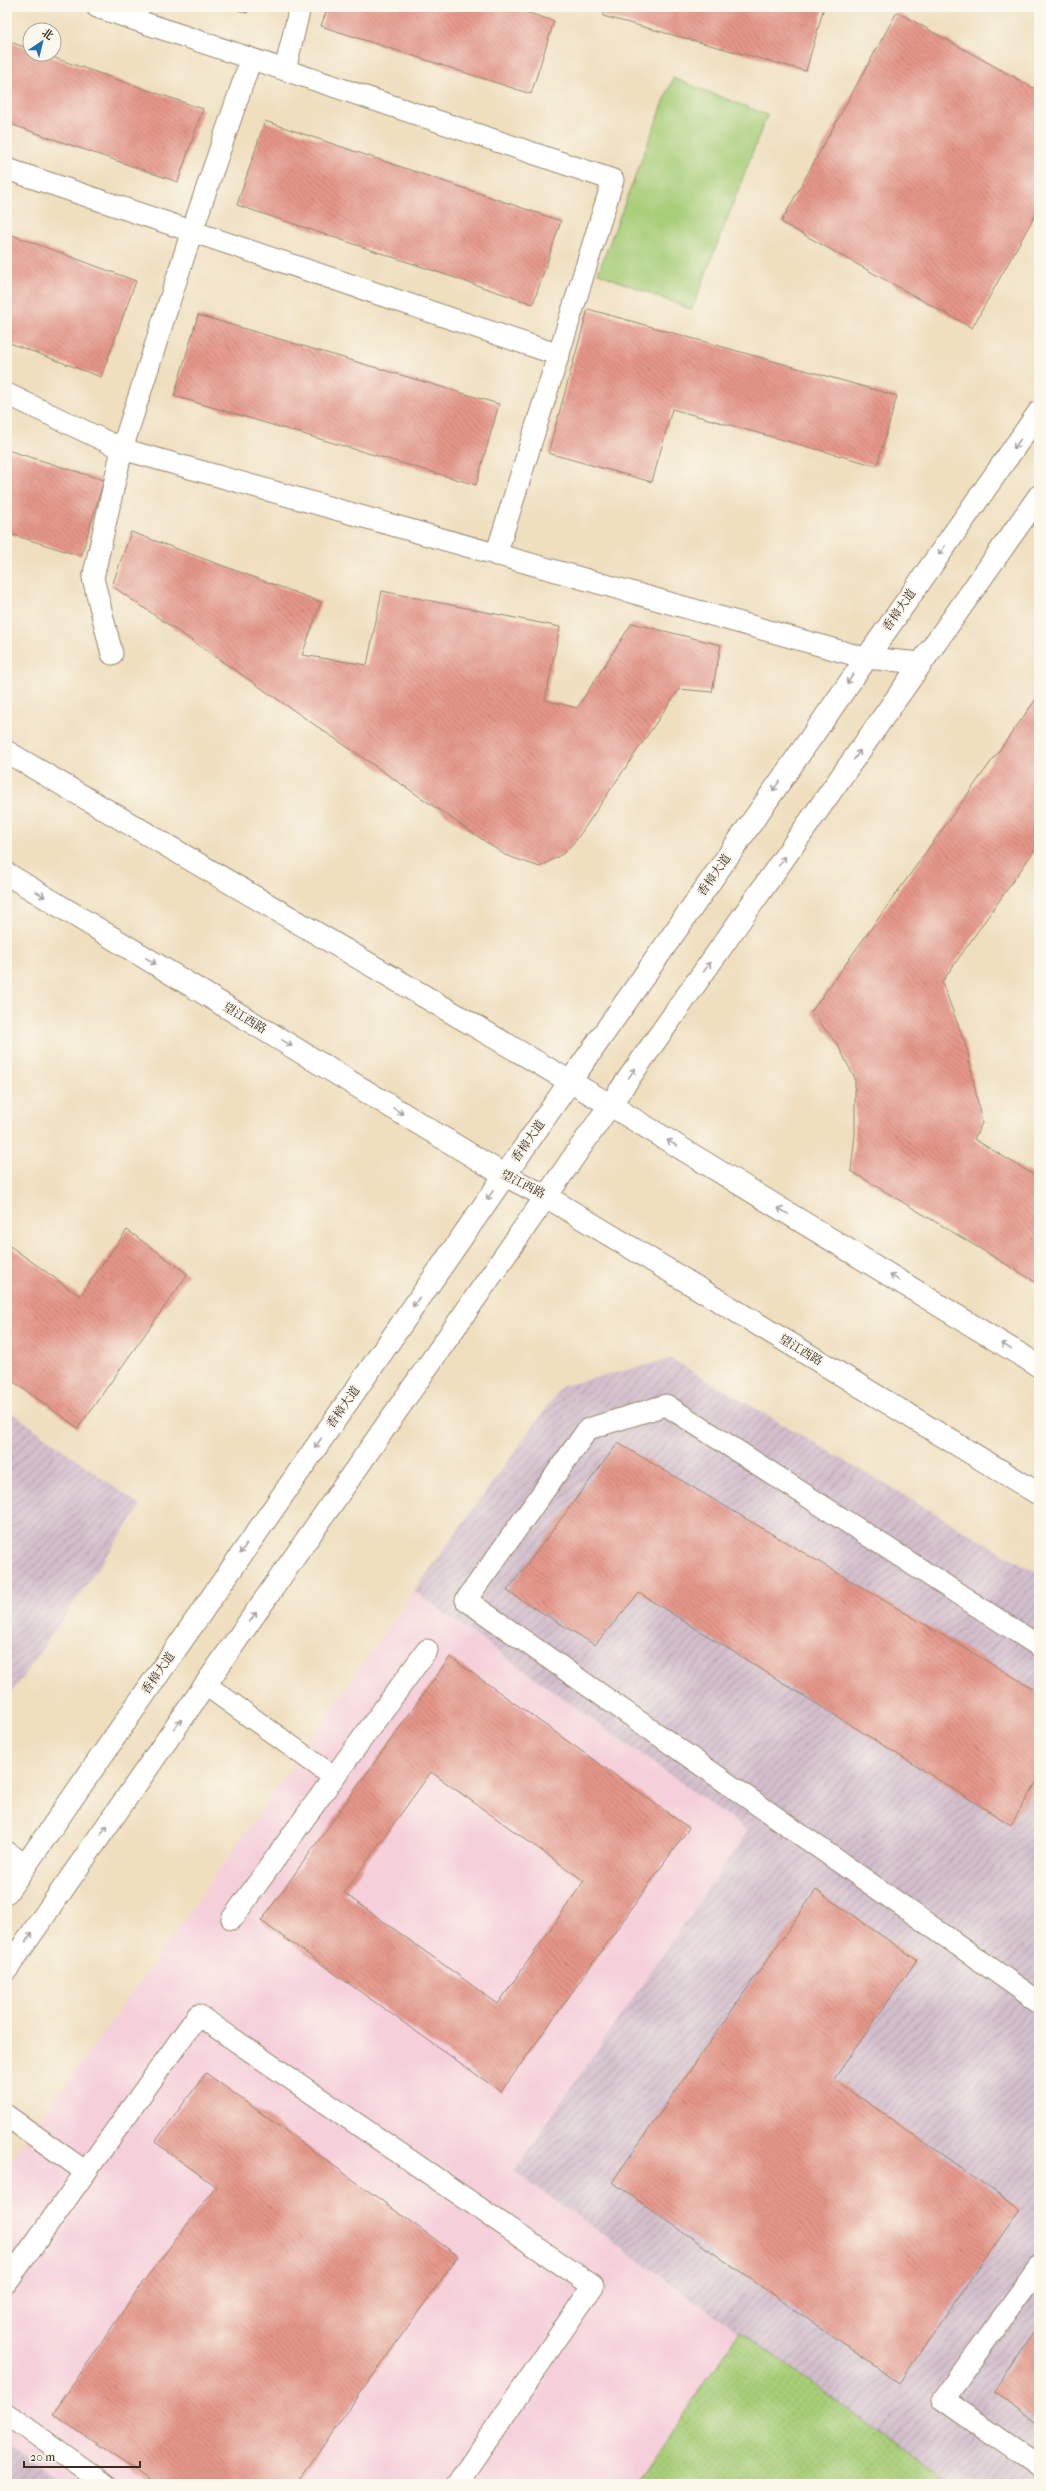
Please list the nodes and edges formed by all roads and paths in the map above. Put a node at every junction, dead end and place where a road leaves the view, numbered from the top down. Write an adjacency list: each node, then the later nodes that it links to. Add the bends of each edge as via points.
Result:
1 (98, 7): 3 (lane)
2 (300, 7): 4 (lane)
3 (251, 59): 4 (lane); 6 (lane)
4 (285, 70): 7 (lane, via 613,180)
5 (7, 169): 6 (lane)
6 (192, 231): 7 (lane); 10 (lane)
7 (558, 355): 12 (lane)
8 (7, 394): 10 (lane)
9 (1039, 412): 14 (main road, 香樟大道, one-way to 14)
10 (122, 449): 12 (lane); 13 (lane, via 94,578)
11 (1039, 496): 15 (main road)
12 (496, 555): 14 (lane)
13 (112, 654)
14 (865, 658): 15 (lane); 18 (main road, 香樟大道, one-way to 18)
15 (922, 662): 19 (main road, one-way to 15)
16 (7, 752): 18 (main road)
17 (7, 874): 20 (main road, 望江西路, one-way to 20)
18 (569, 1083): 19 (main road); 20 (main road, 香樟大道)
19 (610, 1105): 21 (main road); 22 (main road, one-way to 19)
20 (504, 1176): 21 (main road, 望江西路); 29 (main road, 香樟大道, one-way to 29)
21 (547, 1197): 23 (main road, 望江西路); 26 (main road, one-way to 21)
22 (1039, 1366)
23 (1039, 1494)
24 (1039, 1646): 33 (lane, via 666,1405 588,1429 466,1600)
25 (427, 1650): 27 (lane)
26 (206, 1685): 27 (lane); 32 (main road, one-way to 26)
27 (334, 1777): 31 (lane)
28 (7, 1852): 29 (lane)
29 (25, 1865): 30 (main road, 香樟大道)
30 (7, 1892)
31 (232, 1919)
32 (7, 1969)
33 (1039, 2002)
34 (7, 2116): 35 (lane)
35 (86, 2172): 37 (lane); 41 (lane, via 198,2015 593,2286)
36 (1039, 2267): 39 (lane, via 943,2399)
37 (7, 2282)
38 (7, 2414): 40 (lane)
39 (1039, 2466)
40 (105, 2484)
41 (457, 2484)

